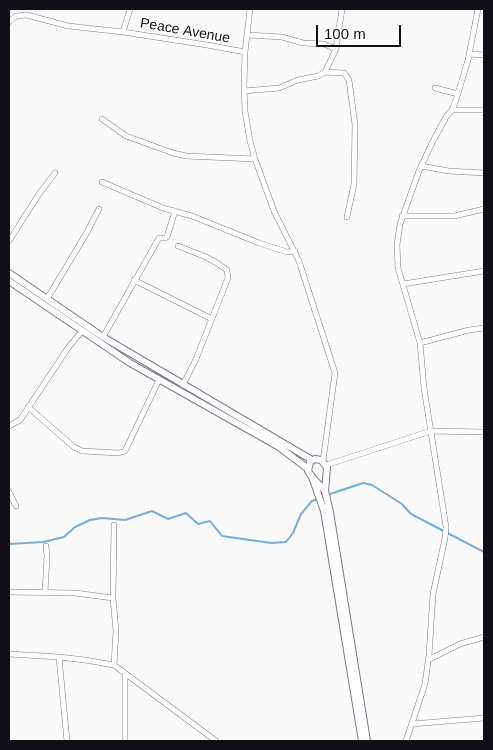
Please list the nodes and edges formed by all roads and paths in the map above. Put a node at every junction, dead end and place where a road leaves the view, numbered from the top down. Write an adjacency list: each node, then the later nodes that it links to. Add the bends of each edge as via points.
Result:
1 (34, 9): 6 (street)
2 (130, 9): 8 (street)
3 (250, 9): 9 (street)
4 (342, 9): 10 (street)
5 (478, 9): 12 (street)
6 (33, 16): 7 (street, via 16,16); 8 (street, Peace Avenue, via 68,26)
7 (9, 22)
8 (123, 32): 11 (street, Peace Avenue)
9 (247, 35): 10 (street, via 282,37); 11 (street)
10 (336, 49): 14 (street)
11 (245, 52): 16 (street)
12 (469, 54): 13 (street); 17 (street)
13 (484, 55)
14 (325, 72): 16 (street, via 279,88); 30 (street, via 344,73 349,80 355,125 354,184)
15 (435, 88): 17 (street)
16 (244, 91): 21 (street)
17 (458, 94): 18 (street)
18 (452, 110): 19 (street); 22 (street)
19 (484, 110)
20 (102, 119): 21 (street, via 126,136 173,153)
21 (255, 159): 33 (street, via 274,211)
22 (421, 166): 24 (street); 29 (street)
23 (56, 173): 31 (street)
24 (484, 173)
25 (102, 182): 28 (street)
26 (99, 209): 39 (street)
27 (484, 209): 29 (street, via 454,216)
28 (175, 211): 33 (street, via 259,243 287,252); 37 (street, via 167,237 159,238)
29 (402, 216): 38 (street, via 397,245 398,268)
30 (347, 217)
31 (9, 241)
32 (178, 246): 40 (street, via 227,270 228,283)
33 (295, 251): 52 (street, via 335,374)
34 (484, 271): 38 (street)
35 (9, 273): 39 (street)
36 (9, 280): 42 (street)
37 (134, 280): 40 (street); 43 (street)
38 (403, 284): 44 (street)
39 (47, 299): 43 (street)
40 (212, 319): 46 (street)
41 (484, 328): 44 (street)
42 (82, 331): 45 (street); 47 (street)
43 (103, 337): 46 (street)
44 (420, 343): 49 (street)
45 (159, 380): 47 (street, via 130,442 125,451 119,453 82,451 74,447); 53 (street, via 279,448)
46 (182, 385): 51 (street)
47 (28, 407): 48 (street, via 20,420)
48 (9, 426)
49 (431, 431): 50 (street); 52 (street); 65 (street, via 446,527 433,594)
50 (484, 432)
51 (312, 460): 52 (street); 53 (street)
52 (324, 463): 55 (street)
53 (307, 468): 55 (street)
54 (9, 492): 56 (street)
55 (323, 495): 73 (street); 74 (street)
56 (16, 506)
57 (114, 525): 61 (street)
58 (46, 546): 60 (street)
59 (9, 592): 60 (street)
60 (45, 592): 61 (street)
61 (113, 598): 66 (street, via 116,631)
62 (484, 637): 65 (street, via 460,644)
63 (9, 654): 64 (street)
64 (59, 658): 66 (street); 70 (street)
65 (428, 660): 69 (street, via 425,684)
66 (114, 665): 67 (street)
67 (125, 675): 71 (street); 72 (street)
68 (484, 718): 69 (street)
69 (412, 724): 75 (street)
70 (67, 741)
71 (125, 741)
72 (216, 741)
73 (362, 741)
74 (367, 741)
75 (406, 741)

